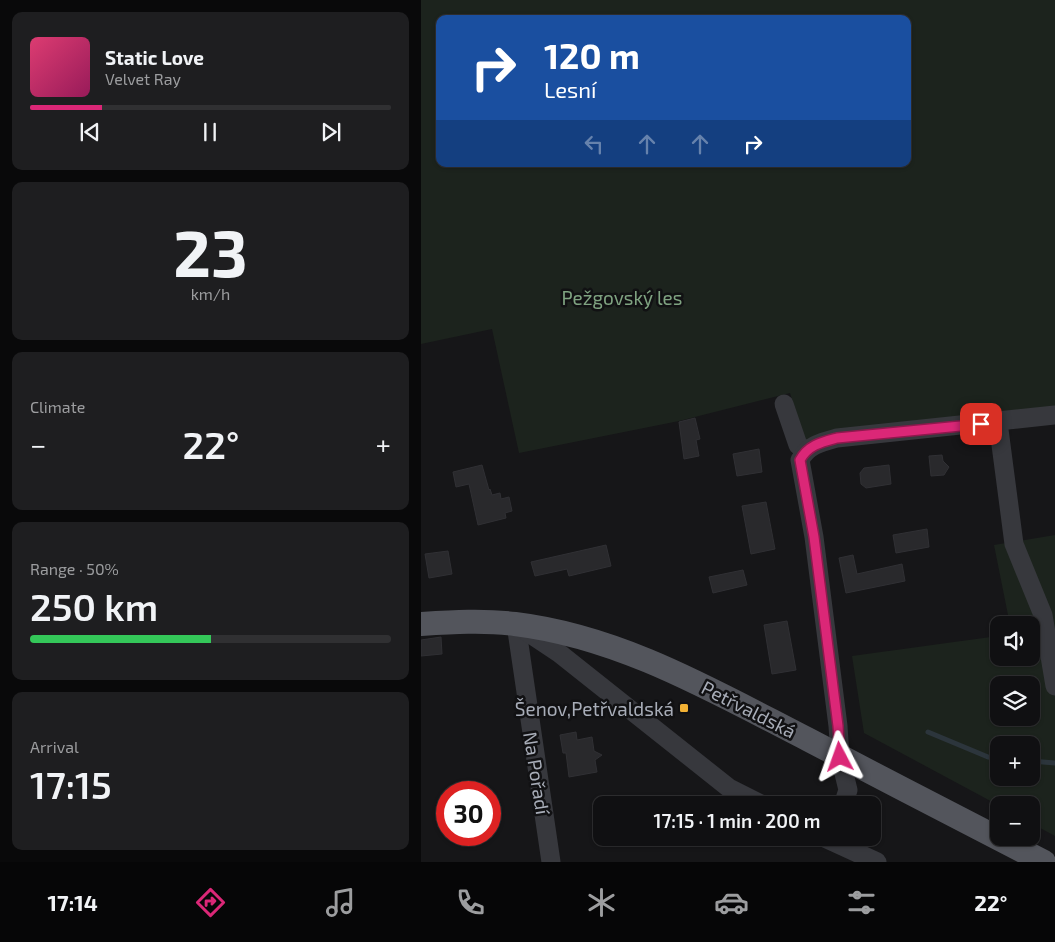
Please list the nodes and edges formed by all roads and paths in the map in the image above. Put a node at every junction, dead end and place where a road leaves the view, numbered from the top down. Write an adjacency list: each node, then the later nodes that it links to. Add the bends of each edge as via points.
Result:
1 (784, 404): 4 (street, via 797,445)
2 (1055, 415): 3 (street)
3 (998, 422): 4 (street, via 837,438 819,442); 7 (street, via 1014,544 1043,614)
4 (805, 450): 8 (street, via 800,460 814,537)
5 (421, 624): 6 (main road, Petřvaldská)
6 (516, 624): 8 (main road, Petřvaldská, via 586,639 666,669); 9 (street, via 559,653 729,788); 12 (street, Na Pořadí)
7 (1055, 686)
8 (840, 757): 10 (street, via 849,790); 14 (main road, Petřvaldská)
9 (745, 796)
10 (847, 796)
11 (844, 846): 13 (street)
12 (551, 862)
13 (877, 862)
14 (1044, 862)

